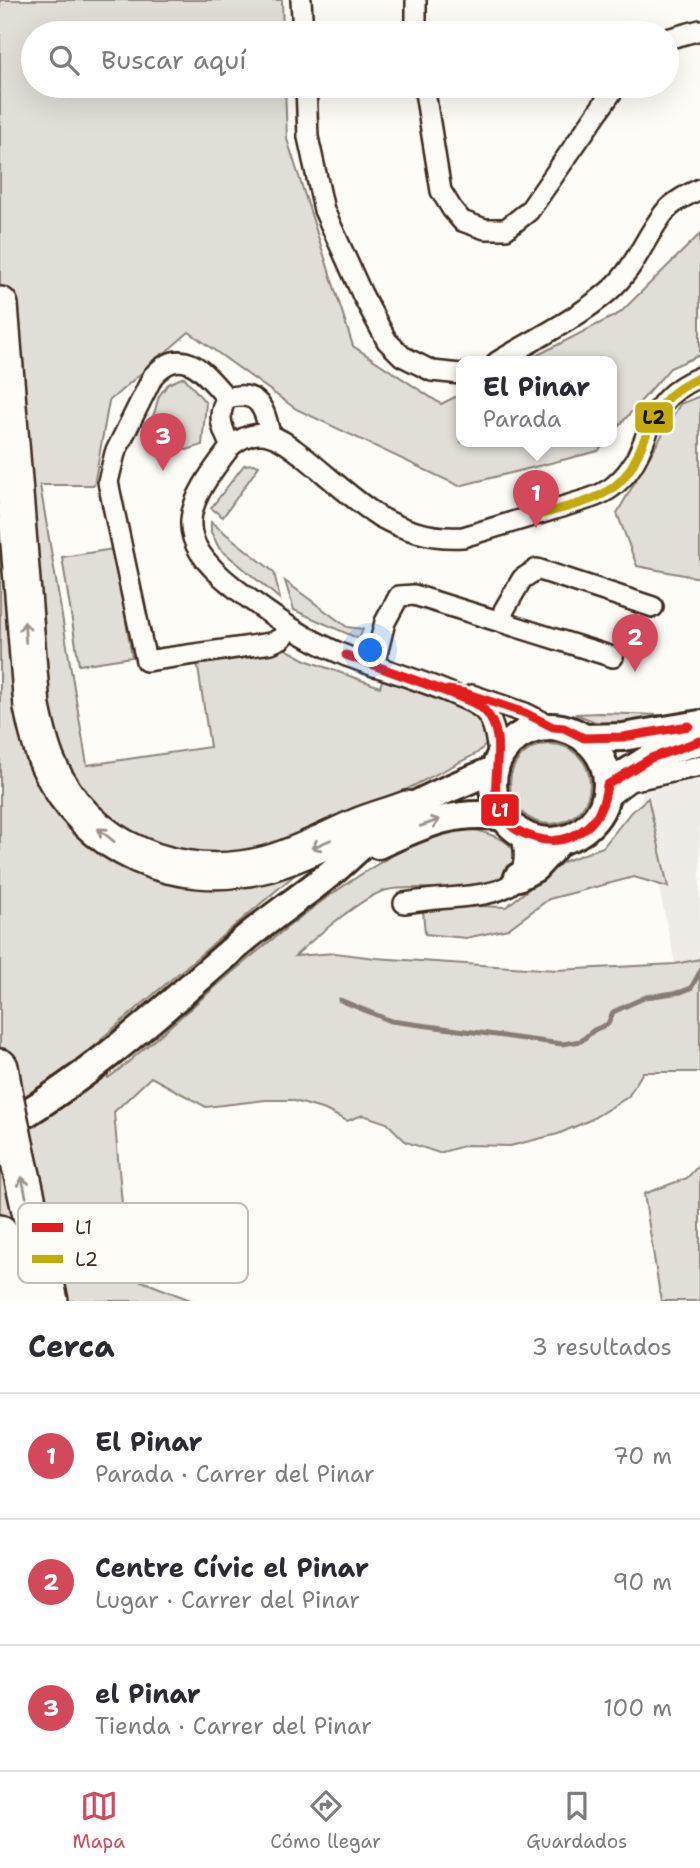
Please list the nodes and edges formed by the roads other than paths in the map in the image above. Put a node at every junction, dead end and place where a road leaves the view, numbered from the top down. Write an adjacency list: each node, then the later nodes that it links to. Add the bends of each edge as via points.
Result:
1 (301, 0): 3 (street)
2 (416, 0): 4 (street)
3 (302, 21)
4 (416, 21)
5 (700, 30): 6 (street)
6 (679, 36)
7 (307, 98): 13 (street, via 309,137 324,210 387,341 402,356 432,371)
8 (426, 98): 9 (street, via 441,191 452,209 463,221 485,229 506,229 529,211)
9 (608, 98)
10 (700, 189): 12 (street, via 664,213 627,273 607,293)
11 (0, 305): 31 (highway, one-way to 11, via 291,857 206,872 135,855 106,836 72,802 48,765 32,707)
12 (507, 356)
13 (456, 373)
14 (700, 377): 16 (street, via 672,391 662,403 634,461 615,485 587,499 463,537 417,534 379,516)
15 (227, 398): 16 (street, via 245,396 259,402); 17 (street, via 220,415); 20 (street, via 200,369 170,362 153,376 114,453 108,482 146,661 271,643)
16 (270, 435): 17 (street, via 248,436)
17 (231, 446): 20 (street, via 194,502 190,522 194,544 212,571)
18 (653, 607): 19 (street, via 537,569 522,579)
19 (502, 621): 21 (street); 22 (street, via 414,595 400,596 385,622)
20 (290, 629): 22 (street)
21 (613, 657)
22 (374, 666): 23 (street)
23 (439, 689): 25 (street, via 525,713); 28 (street, via 488,715)
24 (700, 724): 26 (main road, via 623,737)
25 (553, 727): 26 (main road); 28 (main road, via 521,735)
26 (584, 738): 30 (main road, via 602,758)
27 (700, 741): 30 (main road, via 656,754)
28 (497, 764): 31 (main road); 32 (main road, via 494,790 499,809)
29 (700, 766): 30 (street, via 630,781)
30 (607, 792): 33 (main road, via 592,822)
31 (407, 809): 34 (main road)
32 (513, 825): 33 (main road, via 543,840); 34 (main road, one-way to 32, via 450,816 485,814); 35 (street, via 526,851)
33 (560, 841): 35 (main road, via 535,868)
34 (354, 855): 38 (main road, via 37,1107)
35 (518, 877): 36 (street, via 491,894)
36 (404, 903)
37 (2, 1079): 38 (highway, bridge)
38 (8, 1139): 39 (highway, one-way to 38)
39 (25, 1203)
40 (0, 1233): 42 (highway)
41 (45, 1283): 43 (highway, one-way to 41)
42 (18, 1301)
43 (50, 1301)

